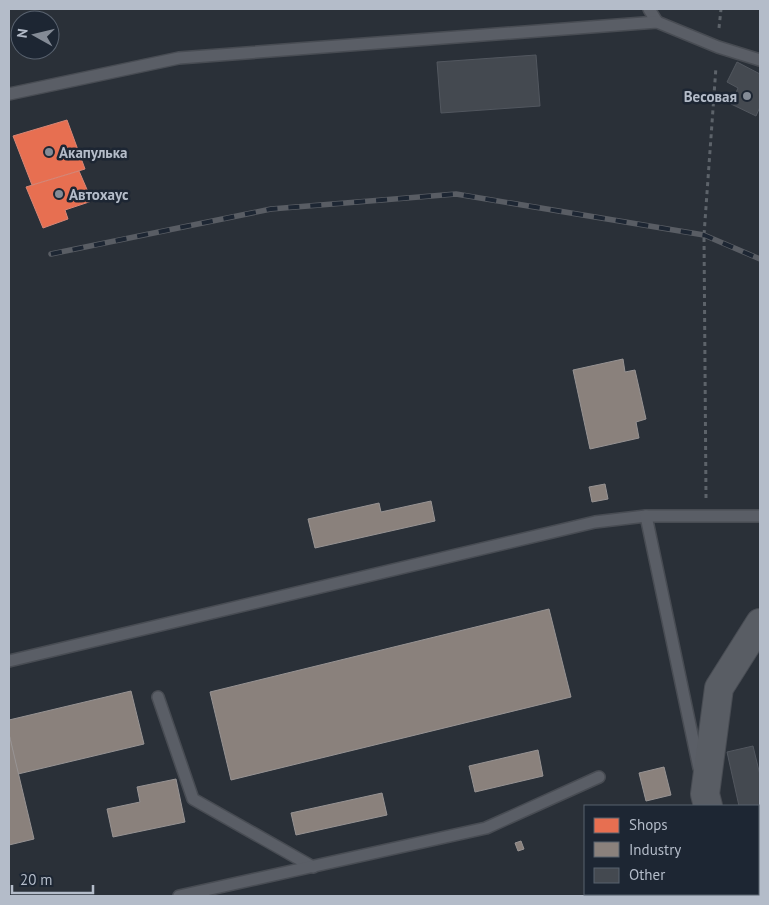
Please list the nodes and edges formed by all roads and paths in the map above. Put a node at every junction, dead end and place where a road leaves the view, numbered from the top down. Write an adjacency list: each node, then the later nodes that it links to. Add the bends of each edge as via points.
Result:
1 (649, 9): 3 (lane)
2 (720, 9): 4 (path)
3 (657, 22): 4 (lane); 6 (lane, via 180,58)
4 (718, 47): 5 (lane); 8 (path, via 704,235)
5 (760, 60)
6 (9, 94)
7 (646, 516): 8 (lane); 11 (lane, via 595,522); 14 (lane)
8 (706, 516): 9 (lane)
9 (760, 516)
10 (760, 623): 14 (main road, via 718,688)
11 (9, 661)
12 (158, 697): 15 (lane, via 193,799)
13 (599, 777): 15 (lane, via 486,828)
14 (706, 800)
15 (313, 867): 16 (lane)
16 (179, 896)

